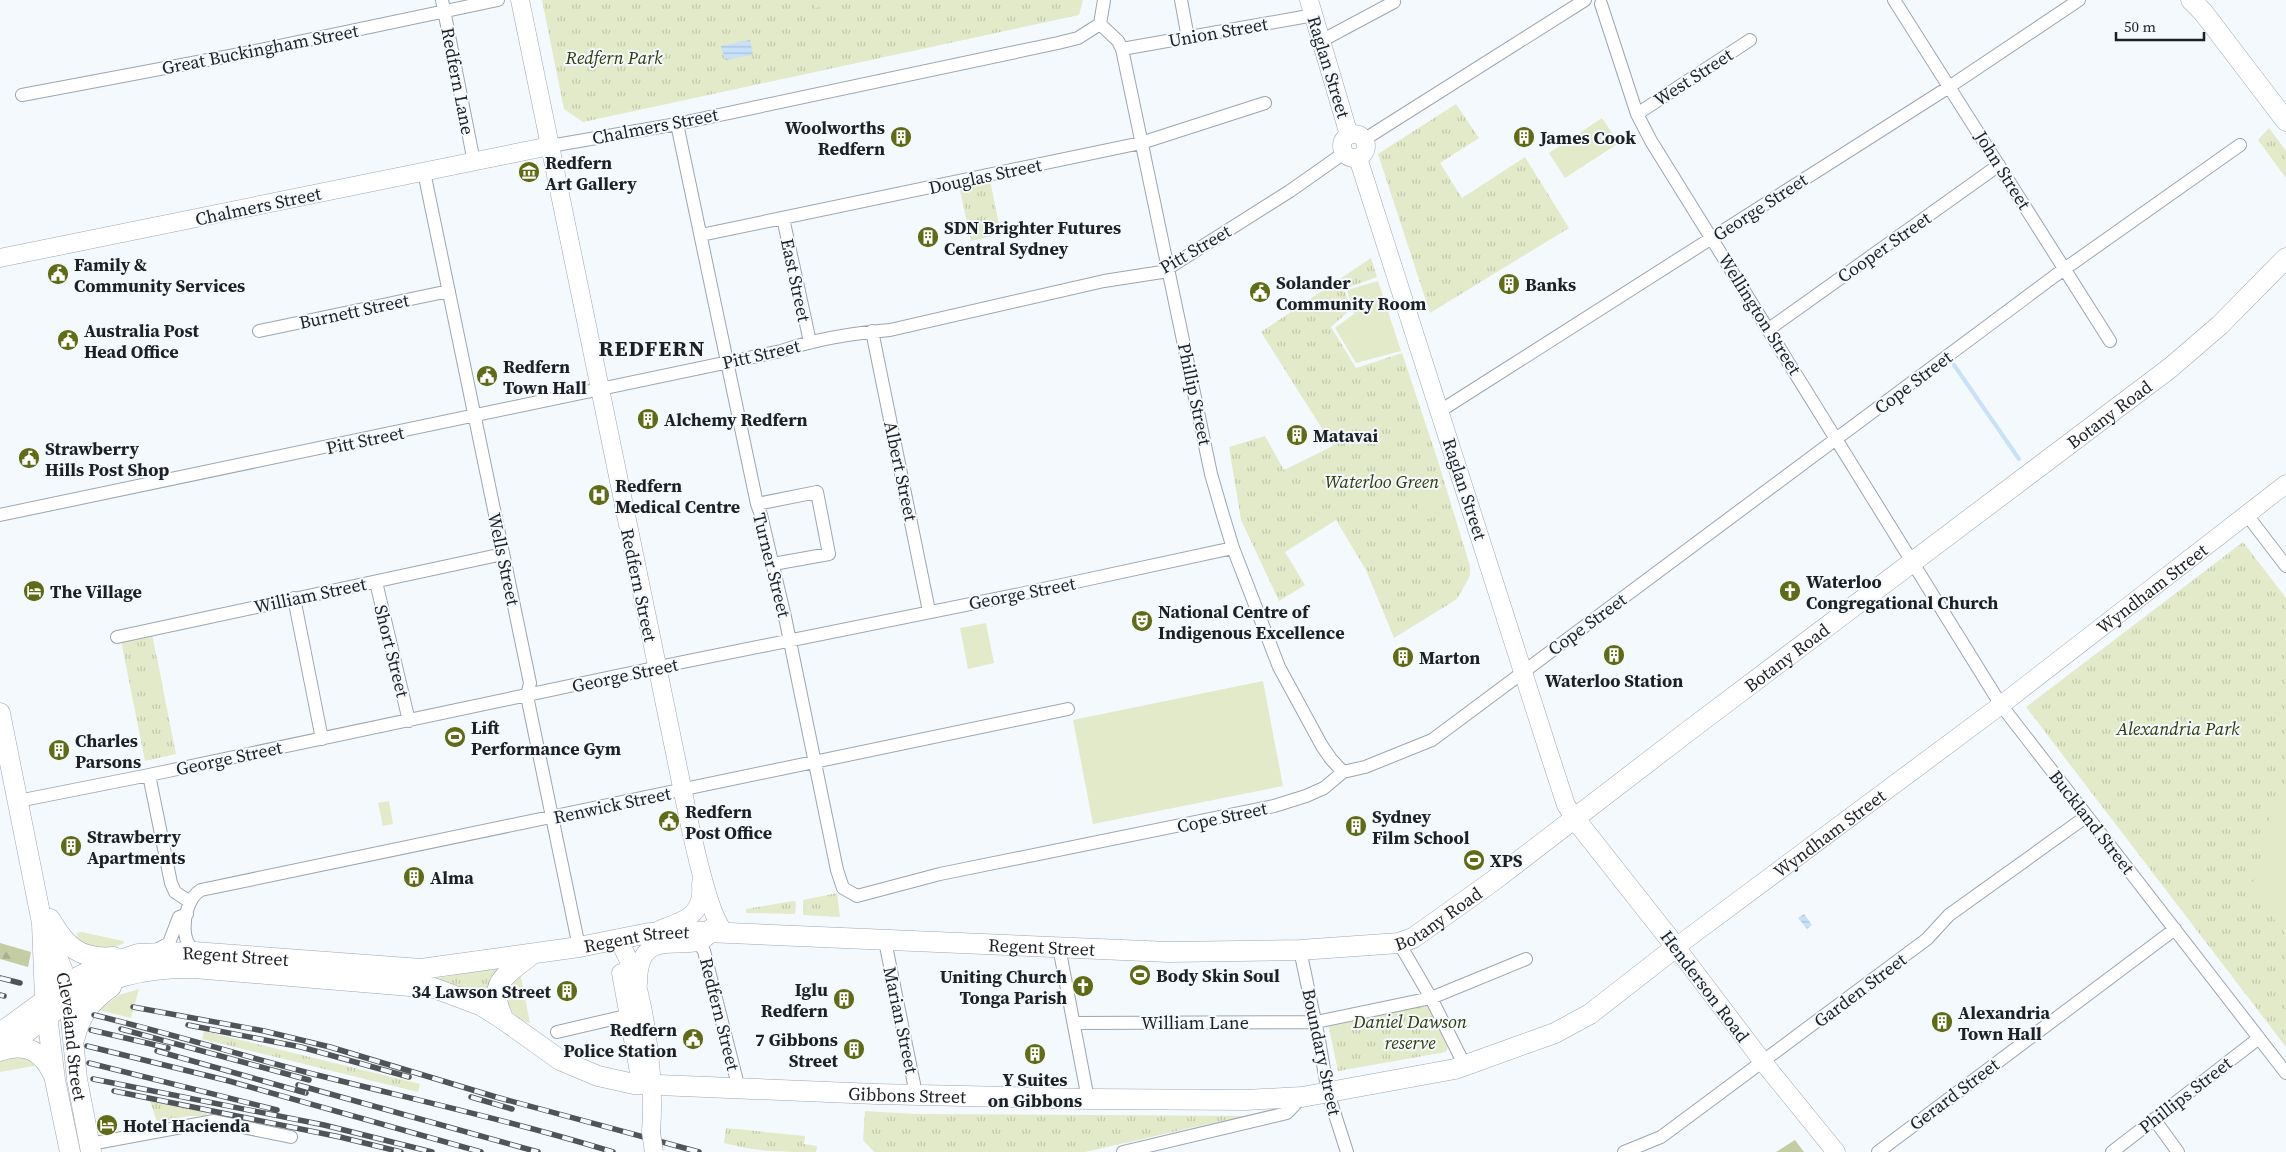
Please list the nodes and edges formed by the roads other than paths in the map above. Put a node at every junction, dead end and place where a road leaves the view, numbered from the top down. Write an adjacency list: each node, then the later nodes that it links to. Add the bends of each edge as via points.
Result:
1 (498, 0): 11 (street, Great Buckingham Street)
2 (520, 0): 28 (street, Redfern Street)
3 (1104, 0): 13 (street)
4 (1181, 0): 14 (street)
5 (1586, 0): 9 (street, Wellington Street, via 1592,4); 25 (street)
6 (1894, 0): 18 (street, John Street)
7 (2078, 0): 18 (street, George Street)
8 (1394, 2): 16 (street)
9 (1604, 2): 21 (street, Wellington Street)
10 (2194, 4): 22 (main road, via 2204,12); 24 (main road)
11 (443, 6): 19 (street, Great Buckingham Street, via 256,51); 30 (street, Redfern Lane)
12 (1311, 8): 14 (street, Union Street); 16 (street, Raglan Street)
13 (1100, 24): 17 (street, Phillip Street); 23 (street, Chalmers Street, via 1078,38 1058,43)
14 (1188, 38): 17 (street, Union Street)
15 (1750, 40): 21 (street, West Street)
16 (1321, 41): 25 (street, Raglan Street)
17 (1122, 49): 26 (street, Phillip Street)
18 (1949, 87): 31 (street, John Street); 35 (street, George Street)
19 (22, 95)
20 (1265, 104): 26 (street, Douglas Street)
21 (1637, 114): 35 (street, Wellington Street)
22 (2286, 121)
23 (677, 124): 28 (street, Chalmers Street); 34 (street, Turner Street)
24 (2286, 130)
25 (1357, 137): 29 (street, Raglan Street, via 1343,140)
26 (1141, 143): 33 (street, Douglas Street); 38 (street, Phillip Street)
27 (2240, 144): 39 (street, Cope Street)
28 (550, 146): 30 (street, Chalmers Street); 47 (street, Redfern Street)
29 (1351, 155): 38 (street, Pitt Street); 48 (street, Raglan Street)
30 (474, 162): 32 (street, Chalmers Street)
31 (1999, 165): 39 (street, John Street); 41 (street, Cooper Street)
32 (424, 172): 36 (street, Chalmers Street); 40 (street, Wells Street)
33 (784, 218): 34 (street, Douglas Street); 45 (street, East Street)
34 (701, 235): 46 (street, Turner Street)
35 (1712, 238): 41 (street, Wellington Street); 48 (street, George Street)
36 (0, 258)
37 (2286, 258): 57 (main road, Botany Road, via 2220,325 2170,368)
38 (1168, 269): 43 (street, Pitt Street, via 890,330); 55 (street, Phillip Street, via 1211,474)
39 (2065, 269): 44 (street, John Street); 50 (street, Cope Street)
40 (449, 291): 42 (street, Burnett Street); 49 (street, Wells Street)
41 (1769, 329): 50 (street, Wellington Street)
42 (259, 331)
43 (872, 331): 45 (street, Pitt Street); 62 (street, Albert Street)
44 (2110, 341)
45 (810, 342): 46 (street, Pitt Street)
46 (727, 362): 47 (street, Pitt Street); 52 (street, Turner Street)
47 (599, 389): 49 (street, Pitt Street); 65 (street, Redfern Street)
48 (1440, 411): 66 (street, Raglan Street)
49 (474, 416): 53 (street, Pitt Street); 56 (street, Wells Street)
50 (1837, 439): 57 (street, Wellington Street); 66 (street, Cope Street)
51 (2286, 484): 54 (street, Wyndham Street)
52 (757, 504): 58 (street, Turner Street); 58 (street, via 817,492 829,554)
53 (0, 515)
54 (2247, 515): 59 (street); 68 (street, Wyndham Street)
55 (1233, 548): 62 (street, George Street); 74 (street, Phillip Street, via 1279,667 1322,746)
56 (503, 554): 60 (street, William Street); 67 (street, Wells Street, via 530,683)
57 (1913, 562): 68 (street, Buckland Street); 80 (main road, Botany Road)
58 (773, 564): 64 (street, Turner Street)
59 (2286, 566)
60 (376, 582): 61 (street, William Street); 71 (street, Short Street)
61 (294, 598): 63 (street, William Street); 72 (street)
62 (929, 611): 64 (street, George Street)
63 (117, 637)
64 (789, 640): 65 (street, George Street); 73 (street, Turner Street)
65 (657, 667): 67 (street, George Street); 76 (street, Redfern Street)
66 (1524, 671): 74 (street, Cope Street, via 1432,740); 80 (street, Raglan Street, via 1564,800)
67 (527, 696): 71 (street, George Street); 79 (street, Wells Street)
68 (2001, 705): 78 (street, Buckland Street); 94 (street, Wyndham Street)
69 (1068, 709): 73 (street, Renwick Street)
70 (0, 713): 77 (main road, Cleveland Street)
71 (409, 721): 72 (street, George Street)
72 (322, 739): 75 (street, George Street)
73 (814, 761): 76 (street, Renwick Street); 82 (street, Turner Street)
74 (1344, 772): 82 (street, Cope Street, via 1324,788 1274,806 940,874 857,896)
75 (149, 776): 77 (street, George Street); 84 (street, via 171,884)
76 (682, 789): 79 (street, Renwick Street); 81 (street, Redfern Street)
77 (18, 801): 83 (main road, Cleveland Street)
78 (2088, 816): 86 (street, Buckland Street); 112 (street, Garden Street, via 1949,915 1927,939)
79 (553, 818): 84 (street, Renwick Street, via 201,890 194,894); 92 (street, Wells Street)
80 (1575, 819): 91 (main road, Botany Road, via 1421,932); 94 (main road, Henderson Road)
81 (700, 870): 87 (street, via 702,896 694,913); 88 (street, Redfern Street, via 711,904)
82 (842, 888)
83 (36, 895): 85 (main road, Cleveland Street); 99 (main road, via 56,929 79,953 98,958)
84 (189, 908): 96 (street, via 186,937); 99 (street, Renwick Street, via 179,917 169,943)
85 (42, 923): 100 (main road, Cleveland Street); 103 (main road, Cleveland Street)
86 (2175, 929): 109 (street, Buckland Street); 131 (street, Gerard Street)
87 (649, 934): 88 (main road, Regent Street, via 684,931); 89 (main road, Regent Street)
88 (711, 935): 90 (main road, Regent Street); 101 (street, via 660,945 646,952 639,965); 117 (street, Redfern Street, via 704,951)
89 (618, 940): 92 (main road, Regent Street); 101 (street); 104 (street, via 618,959)
90 (885, 941): 93 (main road, Regent Street); 119 (street, Marian Street, via 914,1084)
91 (1399, 943): 95 (main road, Botany Road); 102 (street)
92 (579, 947): 97 (main road, Regent Street)
93 (1059, 947): 95 (main road, Regent Street, via 1169,952); 107 (street)
94 (1676, 947): 112 (street, Henderson Road); 113 (main road, Wyndham Street, via 1573,1025)
95 (1300, 950): 106 (street, Boundary Street)
96 (194, 952): 97 (main road, Regent Street, via 411,969); 99 (main road, Regent Street)
97 (534, 953): 105 (main road, via 506,974 497,987 497,1002)
98 (1526, 958): 102 (street, William Lane)
99 (141, 960): 100 (main road, Regent Street, via 94,968); 105 (main road, Regent Street, via 172,968 415,986 458,996); 111 (main road, via 88,1007 78,1027)
100 (68, 992): 103 (main road, Regent Street); 111 (main road, Cleveland Street)
101 (638, 992): 116 (street, via 647,1043)
102 (1431, 998): 106 (street, William Lane); 113 (street)
103 (46, 1008): 110 (main road, Regent Street); 115 (main road, Cleveland Street)
104 (630, 1015): 108 (street); 116 (street)
105 (504, 1020): 116 (main road, Gibbons Street, via 560,1060 598,1076)
106 (1316, 1022): 107 (street, William Lane); 118 (street, Boundary Street)
107 (1074, 1023): 121 (street)
108 (557, 1032)
109 (2259, 1038): 114 (street, Buckland Street); 122 (street, Phillips Street)
110 (0, 1045): 115 (main road, via 26,1048 37,1053 46,1060)
111 (74, 1049): 124 (main road, Cleveland Street)
112 (1763, 1062): 129 (street, Garden Street, via 1662,1137); 130 (street, Henderson Road)
113 (1465, 1066): 118 (main road, Wyndham Street)
114 (2286, 1073)
115 (55, 1080): 125 (main road, Cleveland Street)
116 (646, 1085): 117 (main road, Gibbons Street); 126 (street, bridge, via 642,1104)
117 (739, 1089): 119 (main road, Gibbons Street)
118 (1328, 1093): 120 (main road, Gibbons Street); 128 (street, Boundary Street)
119 (907, 1095): 121 (main road, Gibbons Street)
120 (1302, 1097): 121 (main road, Gibbons Street); 127 (street, via 1287,1114)
121 (1088, 1099)
122 (2154, 1119): 132 (street, Phillips Street); 133 (street)
123 (290, 1137): 124 (street, via 214,1121)
124 (90, 1148)
125 (70, 1152)
126 (654, 1152)
127 (1123, 1152)
128 (1347, 1152)
129 (1624, 1152)
130 (1836, 1152)
131 (1878, 1152)
132 (2112, 1152)
133 (2178, 1152)

